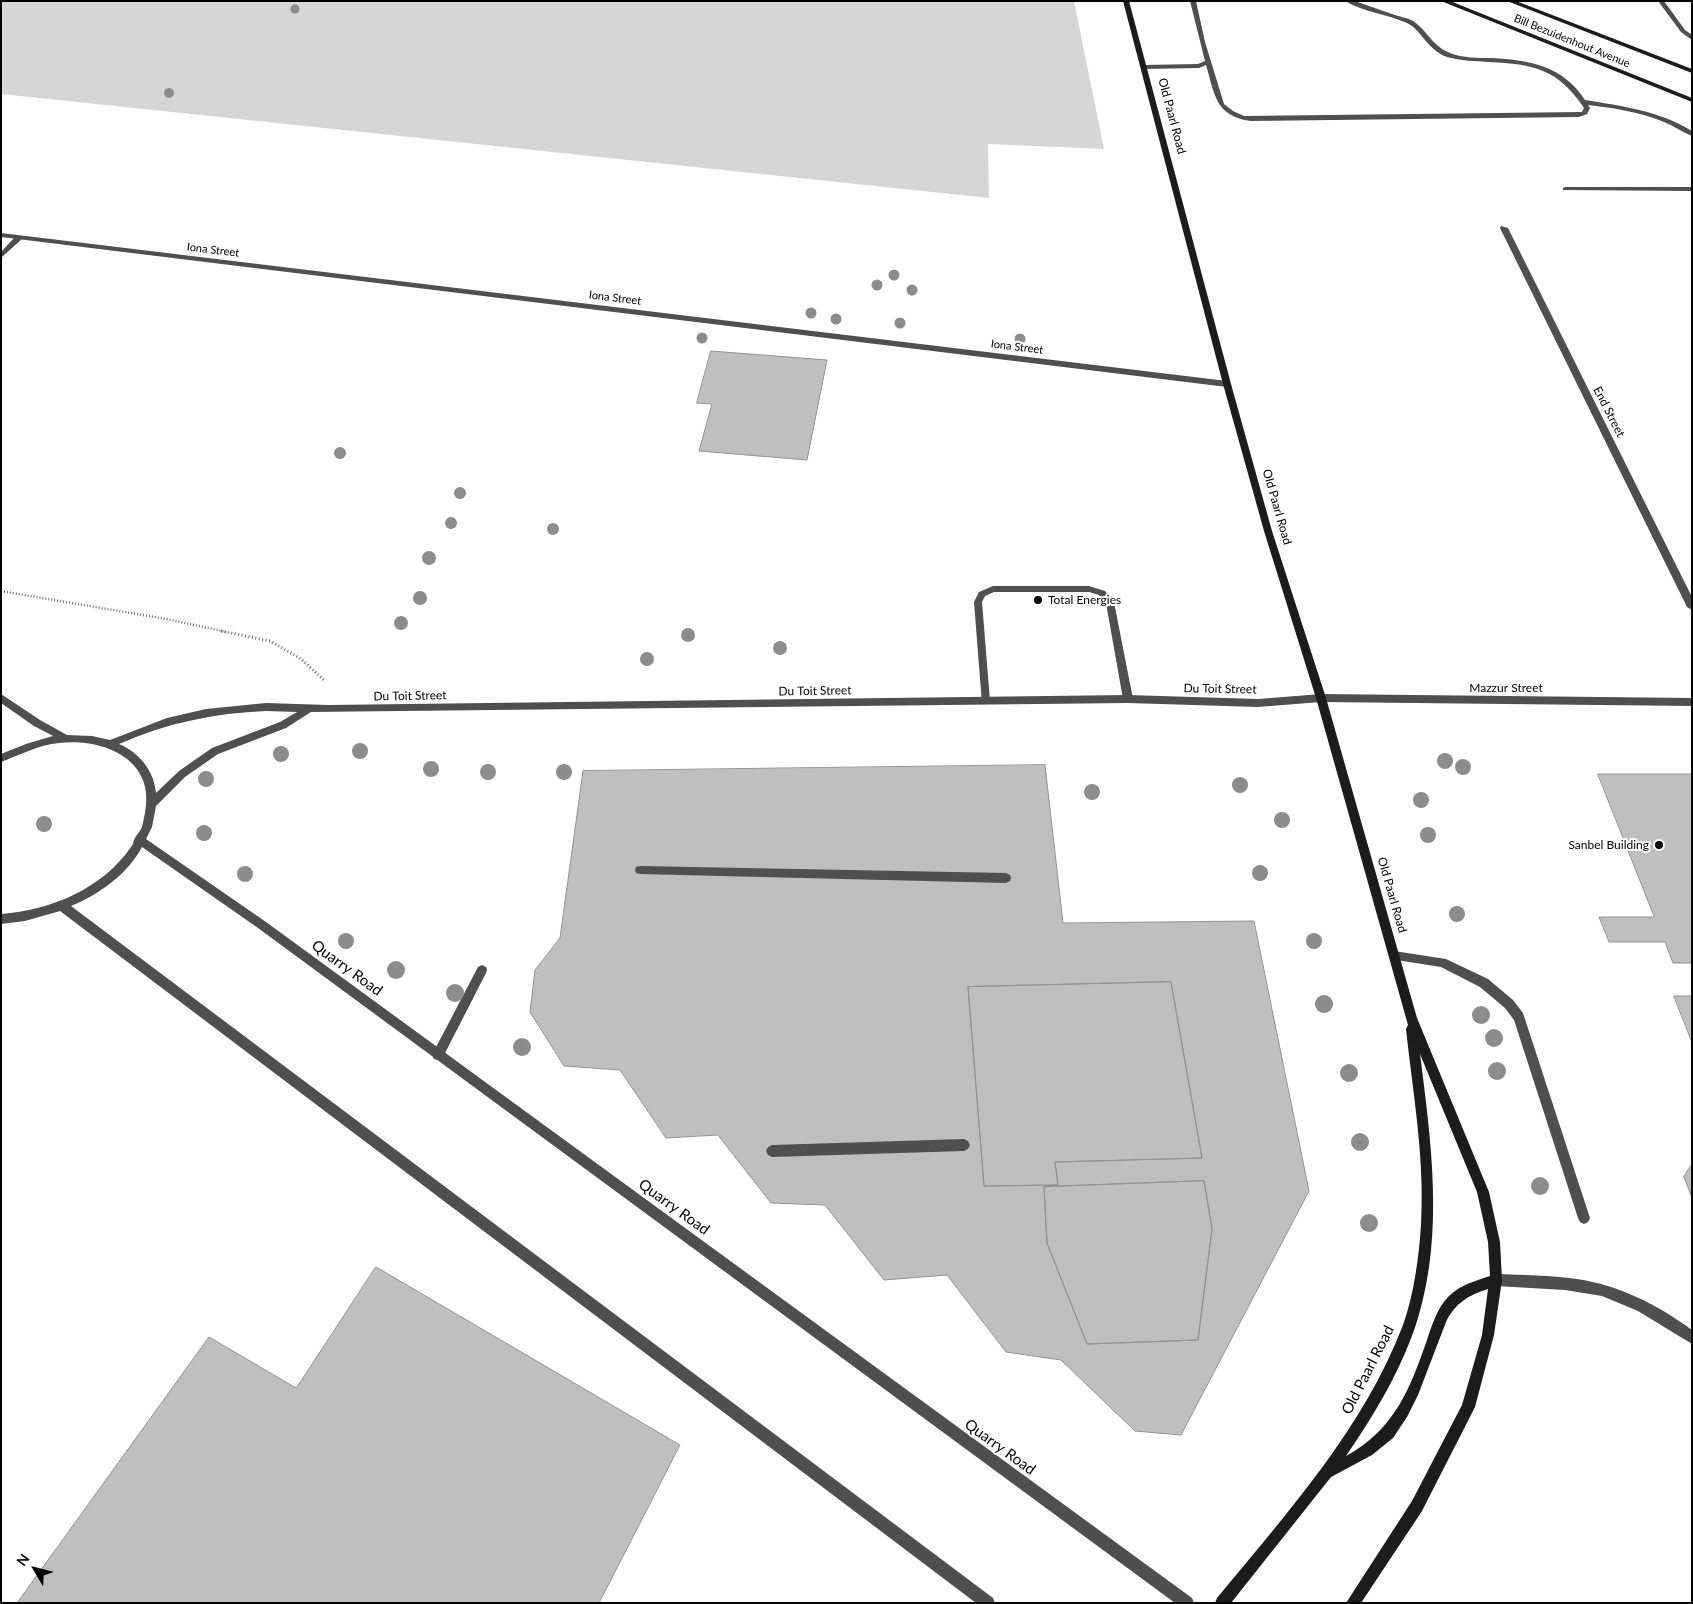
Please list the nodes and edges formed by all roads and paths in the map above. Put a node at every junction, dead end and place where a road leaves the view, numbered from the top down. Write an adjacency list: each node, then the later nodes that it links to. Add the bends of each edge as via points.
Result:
1 (1126, 1): 9 (main road, Old Paarl Road)
2 (1193, 1): 8 (street)
3 (1348, 1): 12 (street, via 1410,22 1432,45 1453,57 1521,61 1543,68 1575,89)
4 (1444, 1): 11 (main road, Bill Bezuidenhout Avenue)
5 (1510, 1): 10 (main road, Bill Bezuidenhout Avenue)
6 (1661, 1): 7 (street)
7 (1692, 38)
8 (1208, 62): 9 (street, via 1199,66); 12 (street, via 1224,109 1238,117 1251,119 1579,115 1587,108)
9 (1144, 66): 20 (main road, Old Paarl Road)
10 (1692, 71)
11 (1692, 100)
12 (1584, 102): 13 (street, via 1639,112)
13 (1692, 134)
14 (1564, 189): 15 (street)
15 (1692, 189)
16 (1504, 228): 22 (street, End Street)
17 (1, 236): 18 (street, Iona Street)
18 (19, 238): 19 (street); 20 (street, Iona Street)
19 (1, 256)
20 (1227, 384): 25 (main road, Old Paarl Road, via 1268,531)
21 (1, 591): 23 (path, via 166,619 270,641 301,659)
22 (1692, 607)
23 (328, 683)
24 (1, 698): 30 (street)
25 (1321, 698): 26 (street, Du Toit Street, via 1258,702); 28 (street, Mazzur Street); 39 (main road, Old Paarl Road)
26 (1128, 700): 27 (street, Du Toit Street); 27 (street, via 1110,602 1102,593 1089,589 993,588 982,594 978,602)
27 (985, 701): 29 (street, Du Toit Street)
28 (1692, 702)
29 (309, 709): 31 (street, Du Toit Street, via 266,707 186,717); 33 (street, via 283,725 215,751 182,774)
30 (66, 739): 31 (street, via 90,739); 32 (street, via 29,746)
31 (111, 744): 33 (street, via 129,754 142,767 148,778)
32 (1, 758)
33 (152, 804): 34 (street)
34 (140, 840): 37 (street, via 116,871 91,891); 42 (street, Quarry Road)
35 (640, 870): 36 (street)
36 (1006, 878)
37 (62, 906): 38 (street, via 26,917); 49 (street)
38 (2, 920)
39 (1394, 956): 41 (main road, Old Paarl Road); 45 (street, via 1442,962 1484,983 1514,1010 1519,1017)
40 (482, 970): 42 (street)
41 (1411, 1018): 46 (main road, Old Paarl Road, via 1483,1192 1494,1242); 48 (main road, Old Paarl Road, via 1428,1219 1418,1292 1410,1323 1382,1384)
42 (438, 1055): 50 (street, Quarry Road)
43 (964, 1145): 44 (street)
44 (772, 1151)
45 (1584, 1218)
46 (1496, 1280): 47 (street, via 1596,1289 1649,1310); 48 (main road, via 1468,1290 1455,1298 1446,1310 1413,1391 1388,1432 1362,1455); 52 (main road, Old Paarl Road, via 1488,1335 1468,1407 1417,1506)
47 (1692, 1338)
48 (1326, 1472): 51 (main road, Old Paarl Road)
49 (988, 1603)
50 (1187, 1603)
51 (1222, 1603)
52 (1353, 1603)

